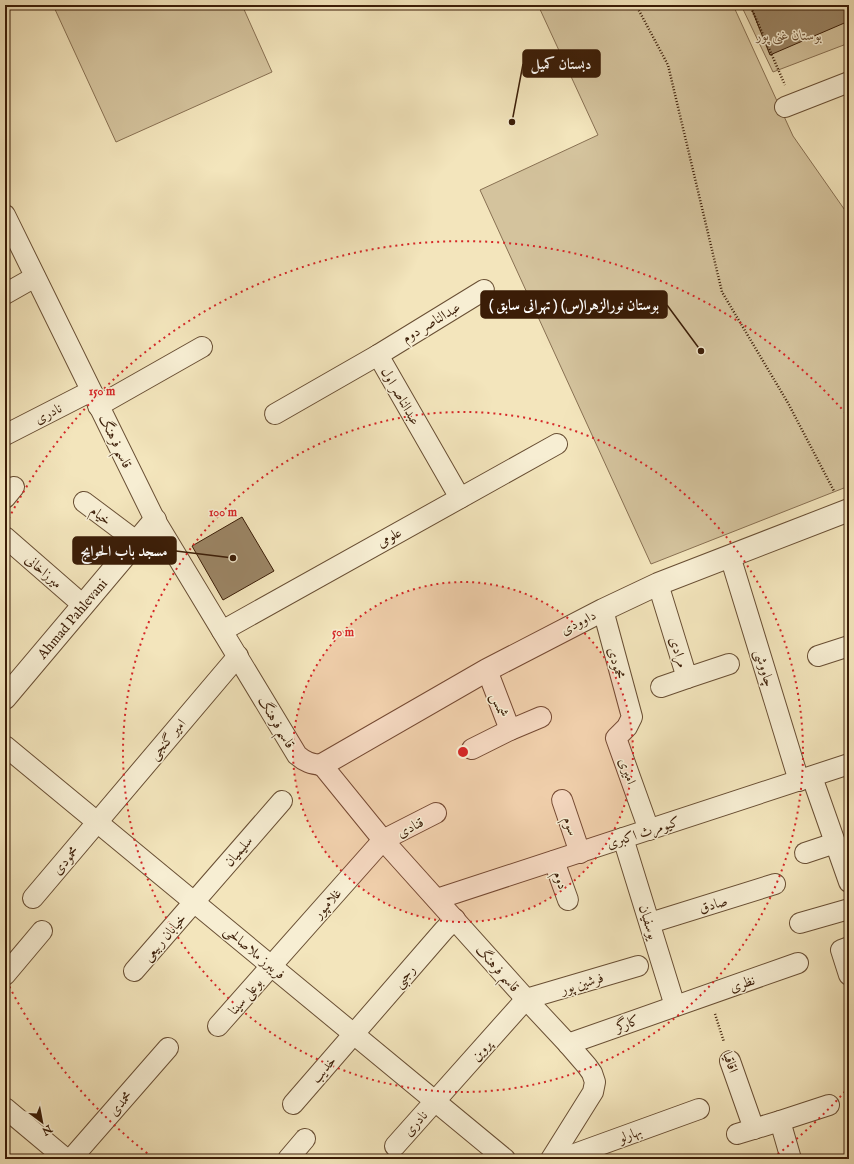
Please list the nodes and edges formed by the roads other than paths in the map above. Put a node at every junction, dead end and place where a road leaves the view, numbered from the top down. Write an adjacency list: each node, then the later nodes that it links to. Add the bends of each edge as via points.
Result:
1 (849, 82): 2 (street)
2 (789, 105)
3 (5, 215): 4 (street, قاسم فرهنگ)
4 (36, 278): 6 (street); 9 (street, قاسم فرهنگ)
5 (484, 290): 8 (street, عبدالناصر دوم)
6 (5, 294)
7 (202, 348): 9 (street, نادری)
8 (378, 355): 10 (street, عبدالناصر اول); 13 (street, عبدالناصر اول)
9 (95, 398): 11 (street, نادری); 16 (street, قاسم فرهنگ)
10 (275, 414)
11 (5, 435)
12 (557, 444): 13 (street, علومی)
13 (460, 498): 23 (street, علومی)
14 (84, 502): 18 (street, خیام)
15 (847, 510): 19 (street, داوودی)
16 (154, 520): 18 (street, Ahmad Pahlevani); 23 (street, قاسم فرهنگ)
17 (5, 537): 21 (street, میرزاخانی)
18 (136, 541): 21 (street, Ahmad Pahlevani)
19 (730, 556): 20 (street, داوودی); 39 (street, چاووشی)
20 (658, 584): 22 (street, داوودی); 29 (street, مرادی)
21 (83, 605): 31 (street, Ahmad Pahlevani)
22 (602, 610): 28 (street, داوودی); 33 (street, محمودی)
23 (222, 631): 25 (street, قاسم فرهنگ)
24 (849, 646): 26 (street)
25 (238, 656): 38 (street, قاسم فرهنگ, via 297,755 304,761); 43 (street, امیر گنجی)
26 (818, 656)
27 (729, 664): 29 (street, مرادی)
28 (487, 670): 34 (street, شمس); 38 (street, داوودی)
29 (687, 678): 30 (street)
30 (661, 687)
31 (5, 698)
32 (541, 717): 34 (street, شمس)
33 (632, 717): 44 (street, امیری, via 627,728 616,738)
34 (510, 730): 36 (street)
35 (5, 746): 43 (street, فریبرز ملاصالحی)
36 (472, 749)
37 (849, 764): 39 (street, کیومرث اکبری)
38 (322, 765): 47 (street, قاسم فرهنگ)
39 (806, 779): 44 (street, کیومرث اکبری); 45 (street, چاووشی)
40 (562, 800): 48 (street, سوم)
41 (282, 801): 56 (street, سلیمیان)
42 (436, 813): 47 (street, قنادی)
43 (97, 822): 53 (street, محمودی); 56 (street, فریبرز ملاصالحی)
44 (649, 830): 46 (street, کیومرث اکبری)
45 (839, 836): 49 (street); 51 (street, چاووشی)
46 (623, 838): 48 (street, کیومرث اکبری); 60 (street, یوسفیان)
47 (383, 840): 54 (street, قاسم فرهنگ); 64 (street, غلامپور)
48 (580, 853): 50 (street, کیومرث اکبری)
49 (805, 853)
50 (554, 861): 54 (street, کیومرث اکبری); 55 (street, دوم)
51 (848, 873)
52 (775, 884): 60 (street, صادق)
53 (33, 898)
54 (437, 900): 58 (street, قاسم فرهنگ)
55 (568, 900)
56 (194, 902): 64 (street, فریبرز ملاصالحی); 66 (street, خیابان ربیعی)
57 (849, 909): 59 (street)
58 (455, 919): 69 (street, قاسم فرهنگ); 72 (street, رجبی)
59 (800, 922)
60 (650, 923): 70 (street, یوسفیان)
61 (42, 931): 67 (street)
62 (849, 947): 68 (street, via 841,950)
63 (798, 963): 70 (street, نظری)
64 (271, 966): 71 (street, بوعلی سینا); 72 (street, فریبرز ملاصالحی)
65 (638, 966): 69 (street, فرشین پور)
66 (134, 971)
67 (5, 975)
68 (849, 975)
69 (526, 1000): 73 (street, قاسم فرهنگ); 76 (street, پروین)
70 (680, 1004): 73 (street, کارگر)
71 (218, 1026)
72 (353, 1034): 76 (street, فریبرز ملاصالحی); 77 (street, خدیب)
73 (568, 1044): 88 (street, قاسم فرهنگ, via 592,1073 593,1092)
74 (168, 1048): 85 (street, محمدی)
75 (730, 1061): 81 (street, اقاقیا, via 746,1131)
76 (435, 1101): 83 (street, نادری); 87 (street, فریبرز ملاصالحی)
77 (294, 1104)
78 (829, 1104): 81 (street)
79 (5, 1108): 84 (street)
80 (699, 1109): 89 (street, بهارلو)
81 (780, 1121): 90 (street)
82 (304, 1139): 86 (street)
83 (395, 1146)
84 (66, 1159)
85 (71, 1159)
86 (288, 1159)
87 (505, 1159)
88 (551, 1159)
89 (561, 1159)
90 (791, 1159)

